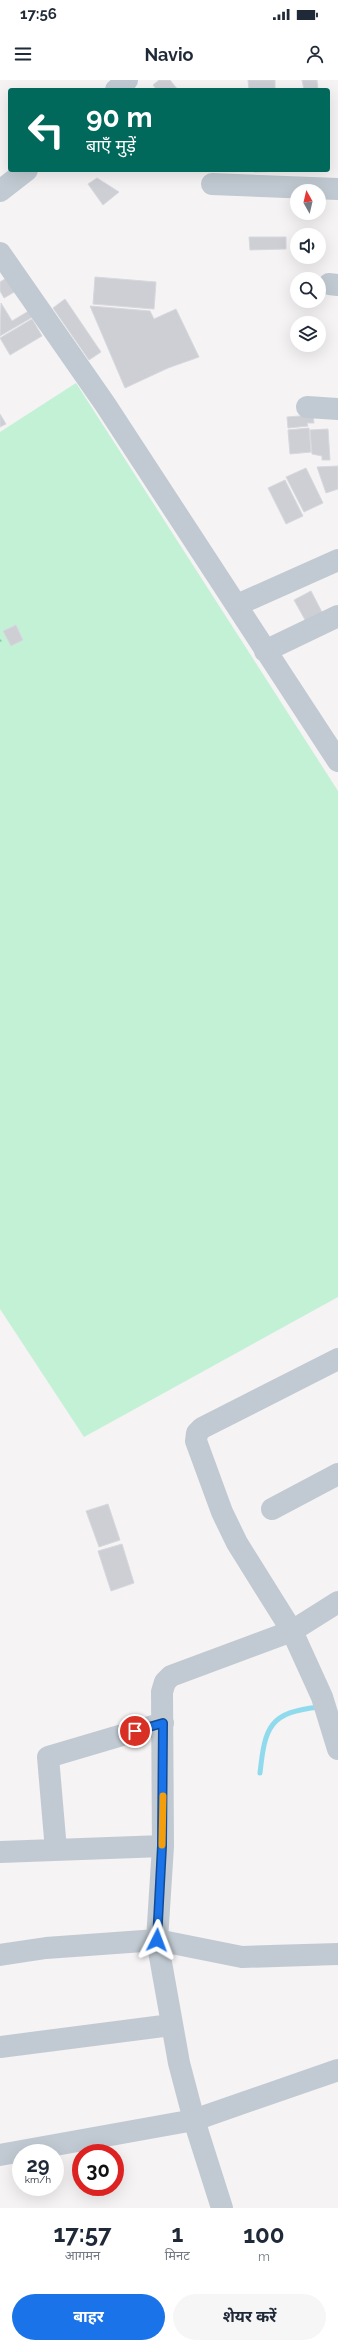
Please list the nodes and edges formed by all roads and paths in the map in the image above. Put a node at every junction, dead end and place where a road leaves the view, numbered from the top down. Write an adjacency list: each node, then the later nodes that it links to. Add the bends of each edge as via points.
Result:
1 (126, 80): 2 (street)
2 (118, 88)
3 (24, 172): 6 (street)
4 (212, 184): 5 (street)
5 (338, 189)
6 (0, 191)
7 (0, 253): 11 (street, via 105,404)
8 (307, 407): 9 (street)
9 (338, 410)
10 (338, 560): 11 (street)
11 (236, 605): 13 (street)
12 (338, 616): 13 (street)
13 (265, 652): 14 (street)
14 (332, 739): 15 (street)
15 (338, 761)
16 (338, 1359): 20 (street, via 202,1428 197,1433 196,1441 200,1456 237,1543)
17 (338, 1474): 18 (street)
18 (272, 1509)
19 (338, 1602): 20 (street)
20 (292, 1631): 21 (street); 22 (street, via 171,1676 165,1682 162,1692)
21 (327, 1701): 23 (street)
22 (163, 1723): 24 (street); 25 (street, via 48,1757)
23 (338, 1749)
24 (162, 1846): 25 (street); 27 (street)
25 (56, 1850): 26 (street)
26 (0, 1852)
27 (157, 1940): 28 (street, via 242,1958); 29 (street, via 46,1948); 30 (street)
28 (338, 1954)
29 (0, 1955)
30 (171, 2025): 31 (street); 33 (street)
31 (0, 2047)
32 (338, 2070): 33 (street)
33 (194, 2120): 34 (street); 35 (street)
34 (0, 2155)
35 (222, 2208)

